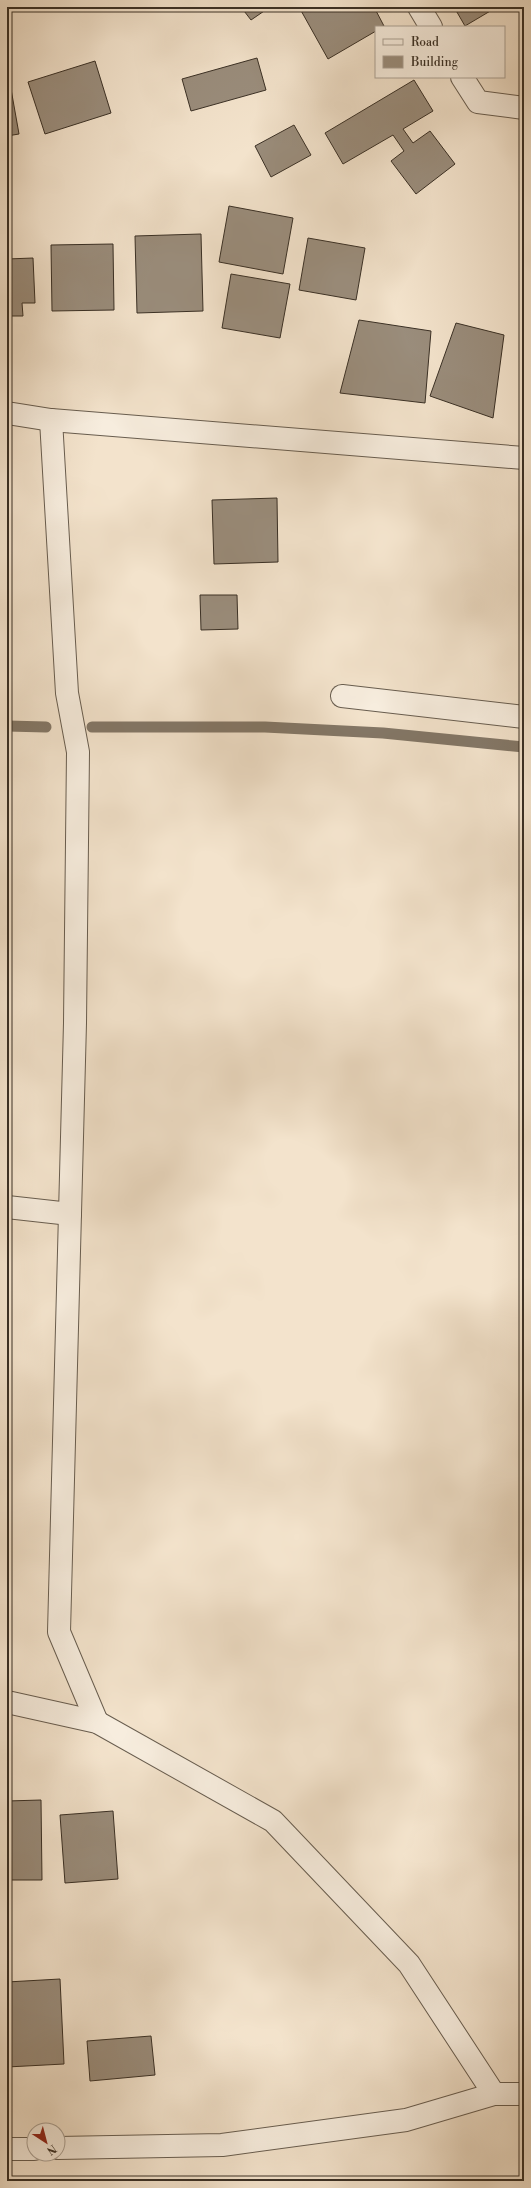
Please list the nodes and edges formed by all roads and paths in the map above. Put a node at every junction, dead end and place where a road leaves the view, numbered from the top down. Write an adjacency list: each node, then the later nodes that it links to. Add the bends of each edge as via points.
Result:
1 (419, 7): 2 (street)
2 (430, 26)
3 (463, 78): 4 (street, via 478,102)
4 (524, 108)
5 (7, 413): 6 (street)
6 (51, 420): 7 (street); 11 (street, via 67,693 78,752)
7 (524, 458)
8 (342, 696): 9 (street)
9 (524, 717)
10 (7, 1207): 11 (street)
11 (70, 1214): 13 (street, via 59,1632)
12 (7, 1702): 13 (street)
13 (97, 1722): 14 (street, via 273,1821 409,1964)
14 (494, 2094): 15 (street); 16 (street, via 406,2120 222,2145)
15 (524, 2094)
16 (66, 2148)
17 (7, 2149): 18 (street)
18 (26, 2149)

